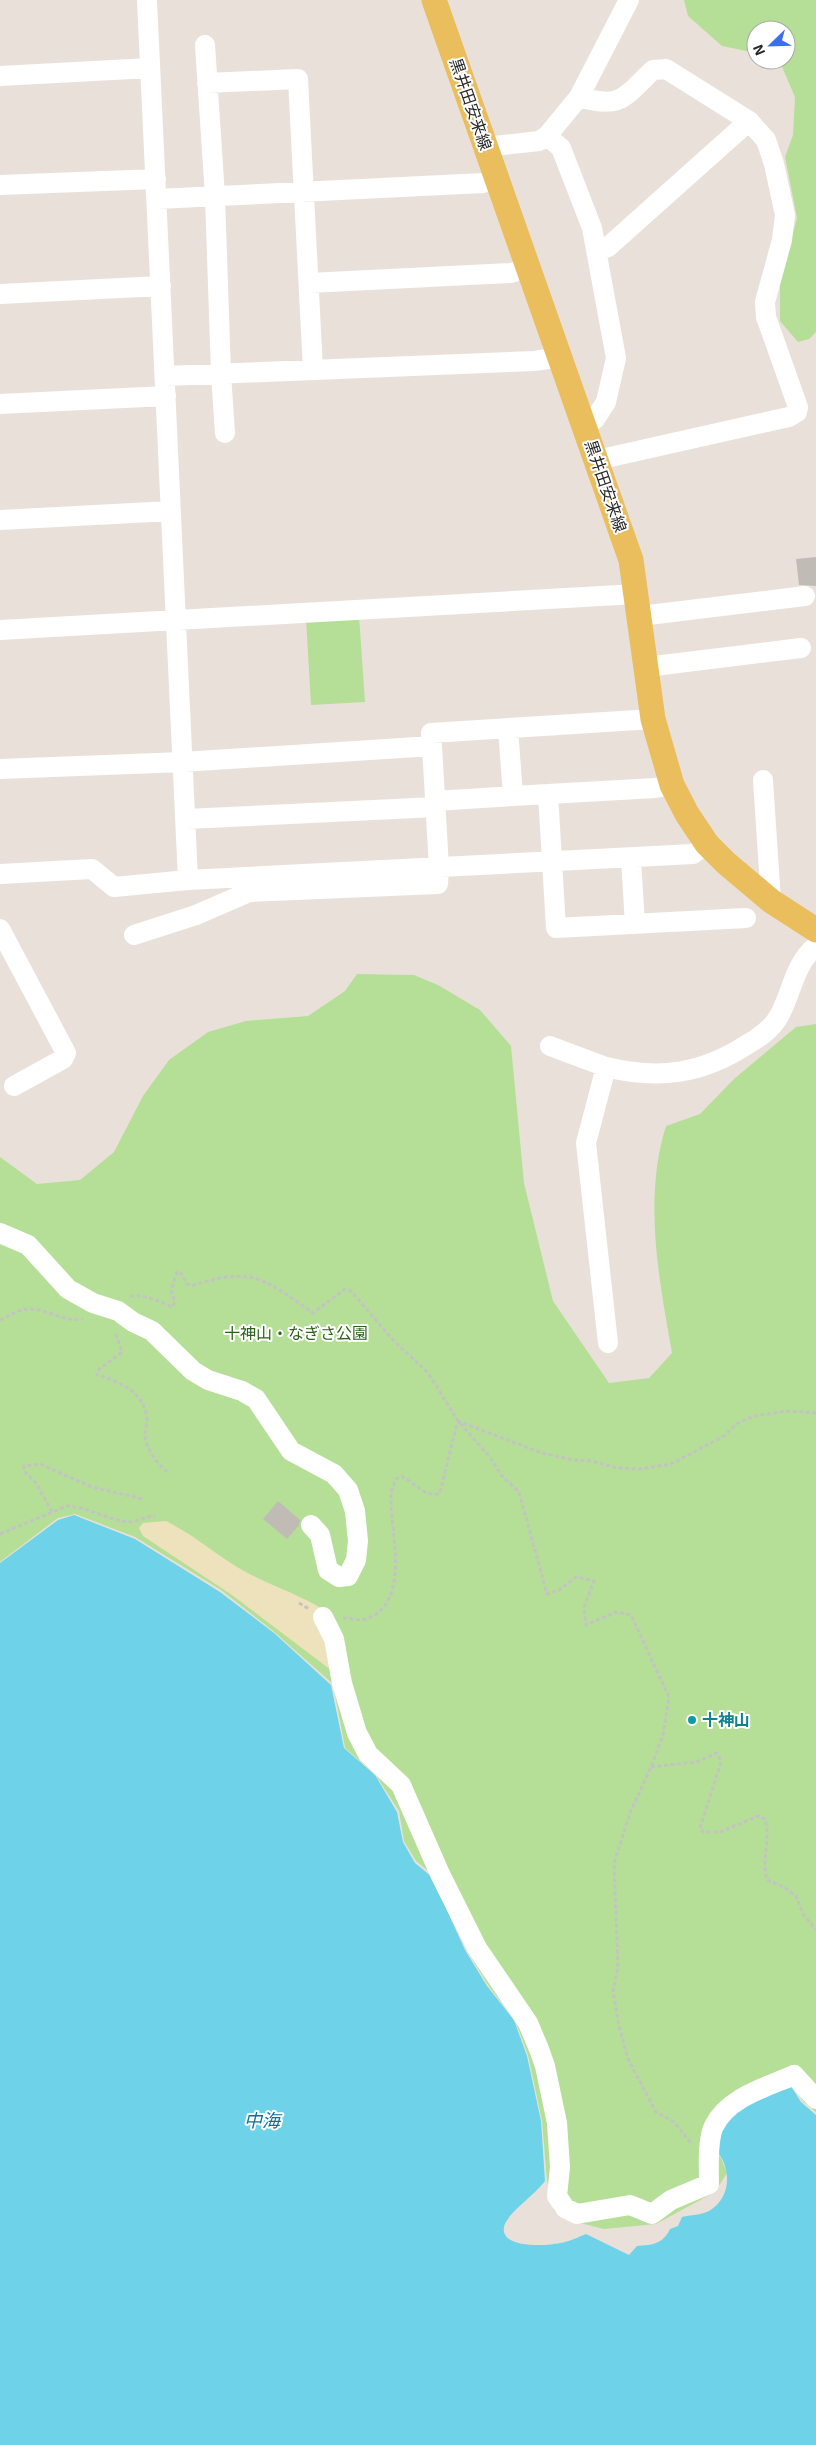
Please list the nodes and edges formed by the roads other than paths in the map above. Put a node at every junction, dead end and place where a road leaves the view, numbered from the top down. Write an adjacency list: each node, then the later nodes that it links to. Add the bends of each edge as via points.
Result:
1 (147, 0): 5 (street)
2 (434, 0): 11 (main road, 黒井田安来線)
3 (628, 0): 8 (street)
4 (205, 45): 7 (street)
5 (150, 68): 6 (street); 13 (street)
6 (0, 76)
7 (207, 83): 15 (street, via 298,79); 16 (street)
8 (579, 97): 9 (street, via 600,103 621,100 653,70 666,69); 10 (street)
9 (749, 120): 18 (street, via 608,247); 30 (street, via 766,140 785,215 782,240 765,302 766,317 797,402 797,412 789,417)
10 (547, 136): 11 (street, via 539,141); 18 (street, via 561,148 592,228)
11 (486, 147): 12 (main road, 黒井田安来線)
12 (496, 178): 15 (street, via 483,183); 19 (main road, 黒井田安来線)
13 (156, 179): 14 (street); 17 (street)
14 (0, 185)
15 (304, 192): 16 (street); 20 (street)
16 (215, 196): 17 (street); 25 (street)
17 (157, 199): 21 (street)
18 (597, 250): 28 (street, via 616,358 606,402 595,419)
19 (528, 268): 20 (street, via 512,273); 23 (main road, 黒井田安来線)
20 (309, 283): 24 (street)
21 (161, 286): 22 (street); 26 (street)
22 (0, 294)
23 (560, 358): 24 (street); 28 (main road, 黒井田安来線)
24 (313, 370): 25 (street)
25 (220, 374): 26 (street); 29 (street)
26 (166, 386): 27 (street); 31 (street)
27 (0, 404)
28 (585, 427): 30 (main road, 黒井田安来線)
29 (225, 433)
30 (597, 460): 34 (main road, 黒井田安来線, via 631,560)
31 (171, 511): 32 (street); 35 (street)
32 (0, 520)
33 (805, 596): 34 (street)
34 (638, 605): 35 (street); 38 (main road, 黒井田安来線)
35 (176, 620): 36 (street); 42 (street)
36 (0, 630)
37 (801, 648): 38 (street)
38 (646, 666): 39 (main road, 黒井田安来線)
39 (653, 719): 40 (street); 45 (main road, 黒井田安来線)
40 (508, 728): 41 (street, via 431,733); 47 (street)
41 (432, 746): 42 (street); 48 (street)
42 (183, 762): 43 (street); 49 (street)
43 (0, 769)
44 (763, 780): 56 (street)
45 (672, 785): 46 (street); 50 (main road, 黒井田安来線)
46 (548, 794): 47 (street); 52 (street)
47 (513, 796): 48 (street)
48 (435, 804): 49 (street); 53 (street)
49 (186, 819): 55 (street)
50 (707, 844): 51 (street, via 693,854); 56 (main road, 黒井田安来線, via 743,880)
51 (631, 859): 52 (street); 58 (street)
52 (551, 862): 53 (street); 58 (street, via 556,928)
53 (439, 868): 55 (street); 61 (street, via 438,884 249,892 196,915)
54 (0, 874): 55 (street, via 92,869 114,887)
55 (188, 880)
56 (770, 901): 60 (main road, 黒井田安来線)
57 (746, 918): 58 (street)
58 (635, 924)
59 (0, 929): 65 (street, via 66,1053 63,1060)
60 (816, 930)
61 (134, 935)
62 (816, 946): 64 (street, via 807,954 796,975 779,1017 766,1033 729,1056 714,1064 663,1074 633,1073)
63 (550, 1046): 64 (street)
64 (606, 1066): 67 (street, via 586,1143)
65 (14, 1086)
66 (0, 1232): 68 (street, via 28,1245 68,1289 93,1303 118,1311 152,1331 193,1371 208,1380 242,1391 256,1400 291,1451 334,1474 348,1490 355,1512 356,1560 348,1576 339,1577 328,1570 320,1535)
67 (608, 1342)
68 (311, 1525)
69 (323, 1617): 70 (street, via 334,1640 356,1733 368,1754 401,1785 477,1948 528,2023 545,2066 557,2123 560,2167 557,2196 565,2208 577,2214 630,2206 652,2214 671,2200 708,2184 713,2126 733,2102 794,2075)
70 (816, 2099)

